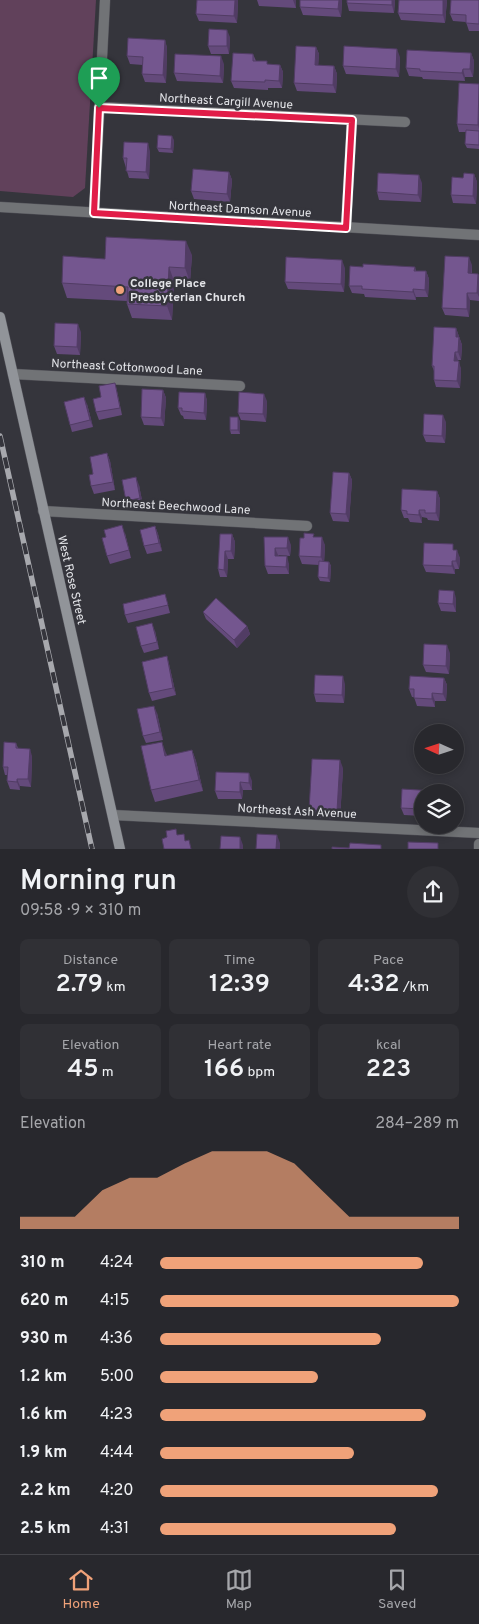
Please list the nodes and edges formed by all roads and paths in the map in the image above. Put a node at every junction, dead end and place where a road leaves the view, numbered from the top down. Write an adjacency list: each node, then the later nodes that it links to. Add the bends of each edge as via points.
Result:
1 (105, 0): 2 (street)
2 (99, 108): 3 (street, Northeast Cargill Avenue); 6 (street)
3 (352, 120): 4 (street, Northeast Cargill Avenue); 7 (street)
4 (405, 122)
5 (0, 207): 6 (street, Northeast Damson Avenue)
6 (94, 213): 7 (street, Northeast Damson Avenue)
7 (346, 228): 8 (street, Northeast Damson Avenue)
8 (479, 236)
9 (0, 317): 10 (main road, West Rose Street)
10 (13, 374): 11 (street, Northeast Cottonwood Lane); 12 (main road, West Rose Street)
11 (240, 386)
12 (43, 511): 13 (street, Northeast Beechwood Lane); 14 (main road, West Rose Street)
13 (307, 526)
14 (113, 815): 15 (street, Northeast Ash Avenue); 17 (main road, West Rose Street)
15 (479, 832)
16 (479, 844): 18 (street)
17 (120, 849)
18 (479, 849)

